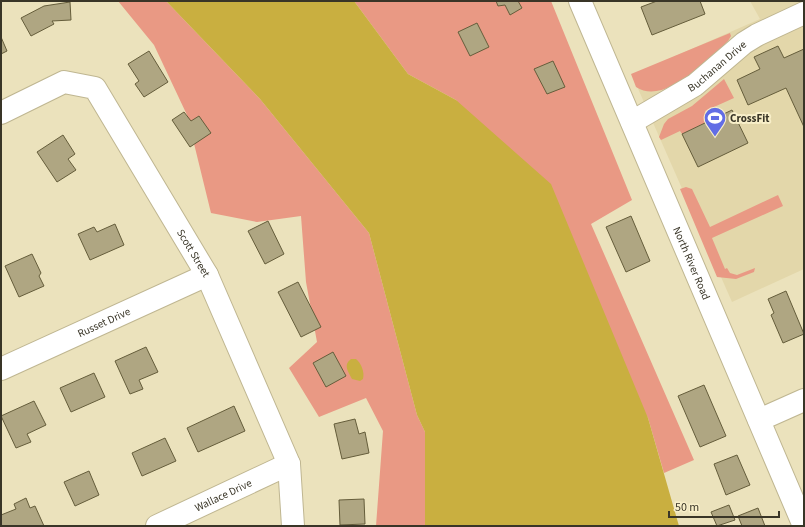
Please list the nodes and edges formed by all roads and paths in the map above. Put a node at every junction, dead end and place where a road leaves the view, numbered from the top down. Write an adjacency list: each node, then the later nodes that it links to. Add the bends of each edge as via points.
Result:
1 (580, 1): 4 (street, North River Road)
2 (804, 13): 4 (street, Buchanan Drive, via 744,43 695,85)
3 (1, 112): 5 (street, Scott Street, via 64,82 95,88)
4 (632, 122): 8 (street, North River Road)
5 (207, 275): 6 (street, Russet Drive); 9 (street, Scott Street)
6 (1, 369)
7 (804, 400): 8 (street)
8 (759, 420): 12 (street, North River Road)
9 (289, 464): 10 (street, Wallace Drive); 11 (street, Scott Street)
10 (157, 526)
11 (293, 526)
12 (804, 526)

